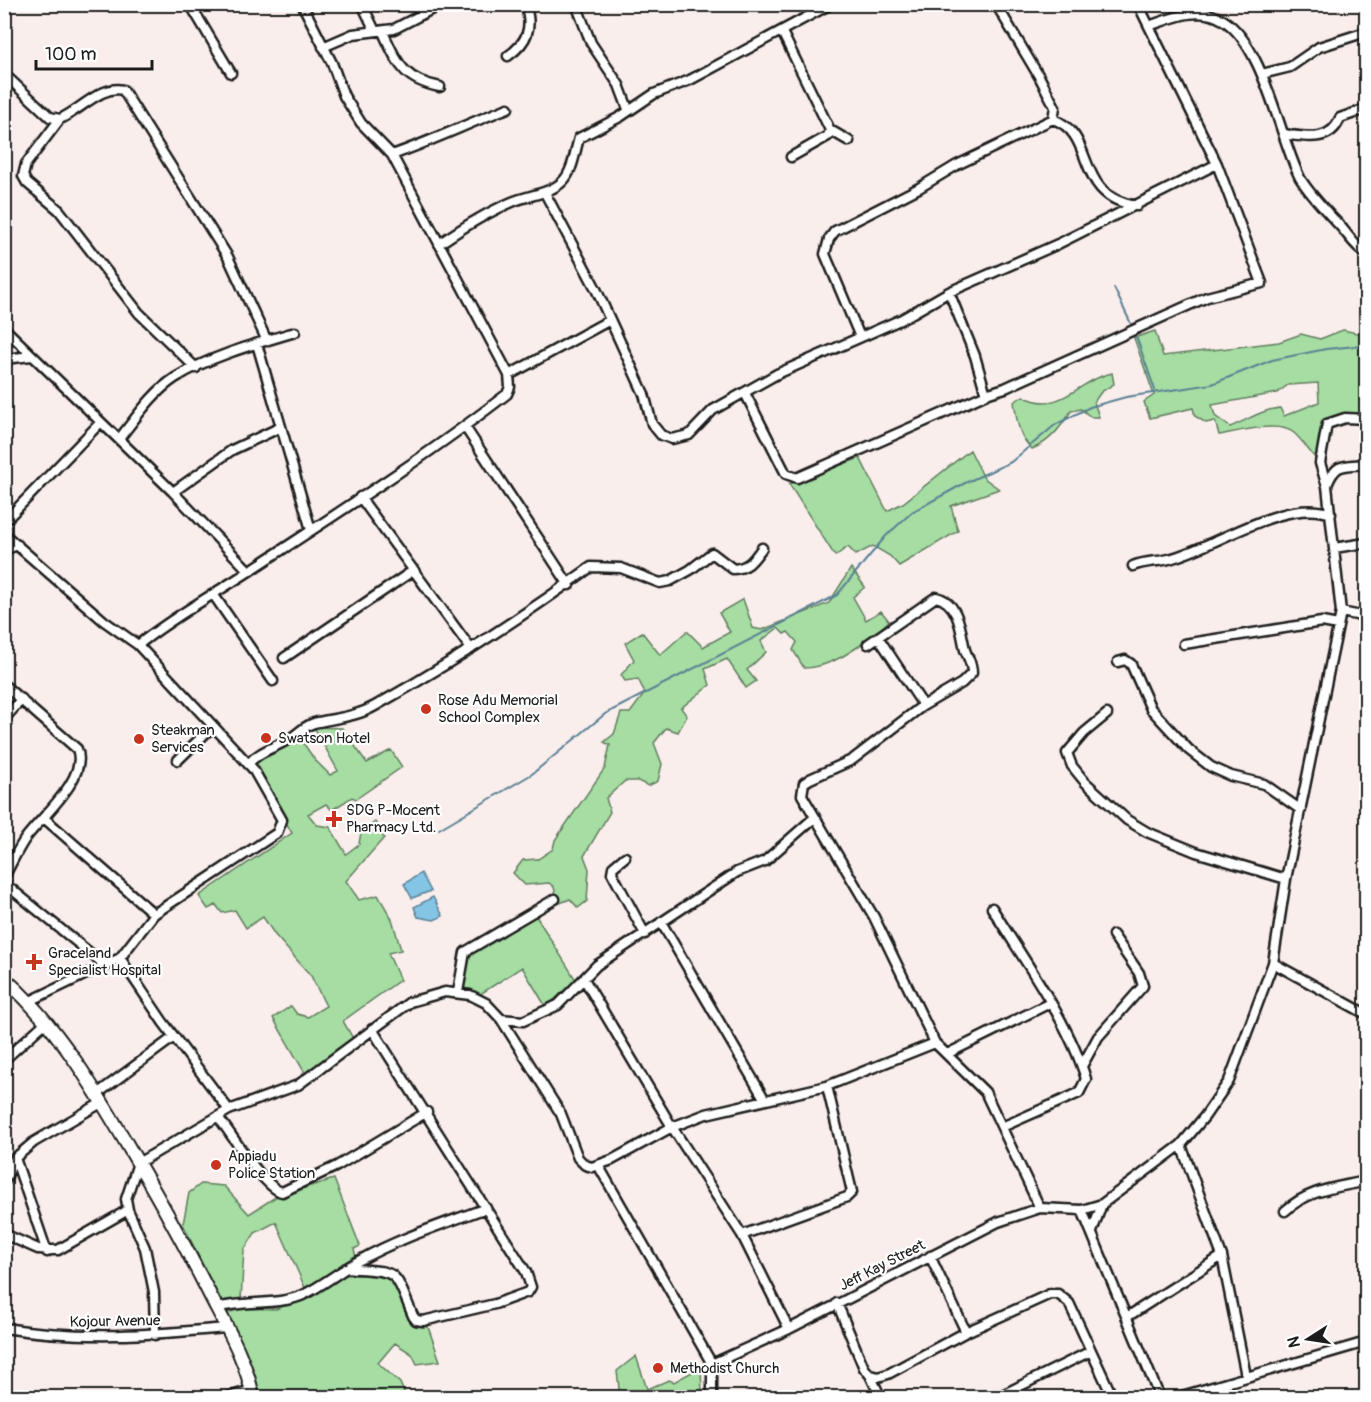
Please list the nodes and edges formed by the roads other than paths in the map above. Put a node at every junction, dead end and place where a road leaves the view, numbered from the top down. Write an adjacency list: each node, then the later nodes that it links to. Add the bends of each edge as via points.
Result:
1 (190, 4): 16 (street)
2 (302, 4): 14 (street)
3 (362, 4): 11 (street)
4 (442, 4): 11 (street)
5 (525, 4): 15 (street, via 530,32)
6 (576, 4): 21 (street, via 591,44 619,85)
7 (831, 4): 12 (street)
8 (996, 4): 24 (street, via 1055,106)
9 (1138, 4): 10 (street)
10 (1149, 26): 18 (street, via 1184,14 1202,13 1222,19 1238,33); 30 (street)
11 (379, 32): 14 (street, via 353,34); 19 (street, via 402,70 423,84)
12 (782, 32): 21 (street); 25 (street)
13 (1366, 32): 18 (street, via 1319,46 1290,67)
14 (322, 47): 28 (street, via 361,123)
15 (508, 56)
16 (231, 73)
17 (4, 74): 23 (street, via 50,117)
18 (1262, 74): 26 (street)
19 (440, 87)
20 (508, 108): 28 (street)
21 (628, 109): 31 (street, via 579,138 569,174)
22 (1366, 109): 26 (street, via 1340,118 1336,129 1328,134 1311,138)
23 (60, 118): 40 (street, via 104,92 123,90 228,257); 44 (street, via 26,164 23,176 59,210 139,313)
24 (1053, 119): 32 (street, via 1066,123 1093,181 1121,204); 39 (street, via 835,231 825,254)
25 (830, 130): 27 (street); 29 (street, via 818,143)
26 (1284, 134): 34 (street, via 1302,181)
27 (849, 141)
28 (392, 155): 33 (street)
29 (791, 157)
30 (1217, 164): 32 (street); 47 (street, via 1262,283 1208,297)
31 (545, 193): 33 (street, via 510,203); 36 (street)
32 (1137, 206): 35 (street)
33 (439, 244): 45 (street)
34 (1366, 253)
35 (949, 292): 39 (street); 47 (street)
36 (610, 320): 45 (street); 46 (street, via 644,394 652,424 661,435 672,439 688,435 713,410)
37 (4, 328): 42 (street)
38 (295, 332): 40 (street)
39 (860, 337): 46 (street, via 798,363)
40 (267, 341): 41 (street)
41 (257, 344): 44 (street); 50 (street)
42 (32, 356): 43 (street); 49 (street)
43 (4, 359)
44 (196, 368): 52 (street, via 174,379 151,400)
45 (508, 375): 51 (street, via 507,394)
46 (744, 393): 47 (street, via 786,474 797,478)
47 (989, 393)
48 (1366, 419): 54 (street, via 1345,418 1327,424 1320,463)
49 (100, 423): 52 (street); 58 (street)
50 (281, 427): 55 (street, via 232,450); 59 (street)
51 (465, 427): 56 (street); 69 (street)
52 (119, 439): 55 (street)
53 (1366, 464): 54 (street, via 1338,466)
54 (1327, 486): 57 (street)
55 (173, 492): 68 (street)
56 (360, 497): 59 (street); 67 (street)
57 (1331, 514): 64 (street); 66 (street, via 1312,509 1290,513 1170,559)
58 (4, 522)
59 (310, 530): 68 (street)
60 (4, 534): 62 (street)
61 (1366, 543): 64 (street)
62 (18, 545): 65 (street); 76 (street, via 104,621)
63 (762, 548): 69 (street, via 743,568 734,569 712,553 670,581 652,582 639,573 599,566 591,567)
64 (1334, 548): 71 (street)
65 (4, 550)
66 (1133, 566)
67 (414, 570): 78 (street); 79 (street)
68 (249, 571): 70 (street)
69 (569, 585): 78 (street)
70 (213, 594): 76 (street); 81 (street)
71 (1341, 612): 72 (street); 73 (street)
72 (1366, 617)
73 (1338, 625): 77 (street, via 1322,622); 90 (street)
74 (878, 637): 75 (street); 84 (street); 84 (street, via 931,598 949,604 959,621 972,673)
75 (868, 644)
76 (138, 645): 87 (street)
77 (1184, 645)
78 (471, 649): 89 (street, via 373,708 305,726)
79 (284, 658)
80 (1118, 662): 90 (street, via 1125,660 1131,664 1151,709 1189,750 1231,776 1264,783)
81 (273, 681)
82 (4, 685): 83 (street)
83 (22, 699): 86 (street); 91 (street, via 77,749 80,757 66,791)
84 (923, 705): 92 (street, via 852,760 804,783 802,795)
85 (1107, 714): 95 (street, via 1066,753 1076,771 1102,799 1147,832 1196,852)
86 (4, 719)
87 (213, 726): 88 (street); 89 (street)
88 (178, 760)
89 (248, 764): 99 (street, via 282,820 281,827)
90 (1301, 810): 95 (street)
91 (44, 818): 94 (street, via 25,840); 99 (street)
92 (814, 818): 100 (street, via 765,861 737,872); 116 (street, via 874,917)
93 (625, 857): 101 (street, via 613,867 612,873)
94 (4, 876)
95 (1286, 879): 104 (street)
96 (4, 883): 105 (street)
97 (555, 899): 108 (street, via 465,952)
98 (992, 908): 110 (street)
99 (154, 914): 103 (street)
100 (661, 922): 101 (street); 122 (street)
101 (645, 934): 107 (street, via 597,965)
102 (1113, 935): 119 (street, via 1139,973 1143,986 1098,1037)
103 (120, 958): 105 (street); 115 (street)
104 (1273, 963): 111 (street); 128 (street, via 1229,1081)
105 (106, 966): 109 (street)
106 (4, 978): 109 (street)
107 (584, 980): 112 (street, via 540,1016 524,1021); 126 (street)
108 (458, 992): 112 (street, via 486,1003); 114 (street, via 410,1002)
109 (30, 1001): 113 (street)
110 (1050, 1003): 117 (street); 119 (street)
111 (1366, 1014)
112 (501, 1019): 131 (street, via 561,1114 578,1158 585,1165)
113 (46, 1021): 118 (street); 121 (street)
114 (372, 1029): 123 (street, via 298,1085); 124 (street)
115 (174, 1037): 121 (street); 123 (street)
116 (935, 1043): 117 (street); 120 (street)
117 (947, 1054): 127 (street, via 985,1092)
118 (4, 1060)
119 (1082, 1066): 127 (street, via 1086,1079 1079,1093)
120 (827, 1086): 122 (street); 142 (street, via 852,1192)
121 (100, 1098): 129 (street); 130 (street)
122 (765, 1100): 126 (street, via 715,1111)
123 (229, 1110): 125 (street)
124 (427, 1112): 125 (street, via 337,1166 282,1192 262,1175); 135 (street)
125 (218, 1117): 130 (street)
126 (672, 1127): 131 (street); 142 (street)
127 (1002, 1127): 136 (street)
128 (1180, 1145): 134 (street); 145 (street)
129 (15, 1158): 133 (street); 143 (street)
130 (138, 1163): 137 (street, via 126,1198); 148 (street, via 169,1213)
131 (598, 1165): 157 (street)
132 (1366, 1181): 139 (street, via 1299,1198)
133 (4, 1182)
134 (1102, 1204): 138 (street, Jeff Kay Street); 140 (street)
135 (486, 1208): 146 (street, via 415,1233); 146 (street, via 526,1272 531,1287 528,1292 423,1321 413,1316 399,1279 393,1274)
136 (1040, 1208): 138 (street, Jeff Kay Street); 144 (street, Jeff Kay Street, via 998,1222)
137 (128, 1210): 143 (street, via 88,1235); 154 (street, via 145,1248 154,1292)
138 (1082, 1210): 140 (street)
139 (1286, 1211)
140 (1092, 1232): 149 (street)
141 (4, 1234): 143 (street)
142 (742, 1235): 152 (street)
143 (47, 1252)
144 (930, 1256): 147 (street, Jeff Kay Street); 153 (street)
145 (1222, 1256): 149 (street); 159 (street)
146 (345, 1268): 148 (street, via 302,1295)
147 (837, 1303): 152 (street, Jeff Kay Street); 158 (street)
148 (217, 1308): 151 (street)
149 (1127, 1317): 166 (street)
150 (4, 1328): 154 (street, Kojour Avenue, via 99,1338)
151 (226, 1328): 154 (street, Kojour Avenue); 160 (street, via 244,1365)
152 (789, 1329): 157 (street, Jeff Kay Street)
153 (966, 1332): 156 (street, via 1050,1294 1058,1294 1069,1303); 158 (street, via 888,1374)
154 (154, 1335)
155 (1366, 1341): 159 (street)
156 (1091, 1351): 164 (street); 165 (street)
157 (712, 1364): 162 (street)
158 (870, 1375): 163 (street)
159 (1246, 1376): 167 (street)
160 (252, 1394): 161 (street)
161 (225, 1398)
162 (712, 1398)
163 (881, 1398)
164 (996, 1398)
165 (1113, 1398)
166 (1160, 1398)
167 (1175, 1398)

